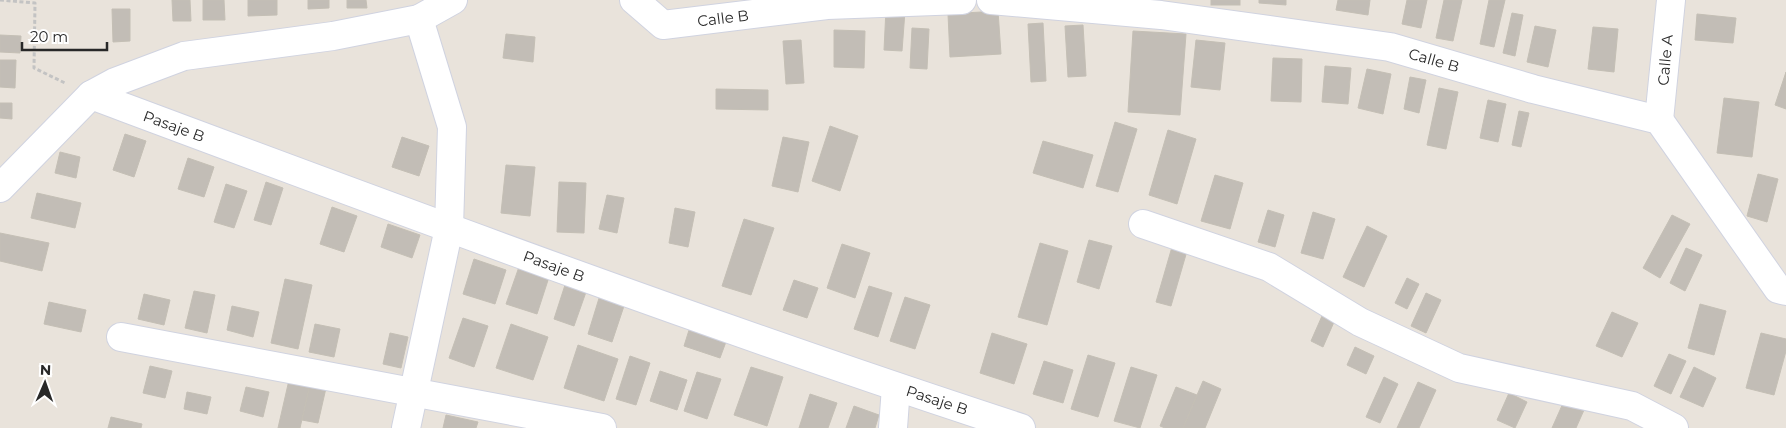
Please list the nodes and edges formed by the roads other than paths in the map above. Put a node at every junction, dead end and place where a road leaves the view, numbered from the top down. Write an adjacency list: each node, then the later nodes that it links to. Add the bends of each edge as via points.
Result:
1 (453, 0): 6 (street)
2 (634, 0): 3 (street, Calle B, via 663,24 827,6)
3 (962, 0)
4 (991, 0): 8 (street, Calle B, via 1161,15 1390,47 1533,89)
5 (1671, 0): 8 (street, Calle A)
6 (419, 19): 7 (street, via 333,36 184,56 115,82); 11 (street, via 452,126)
7 (91, 95): 9 (street); 11 (street, Pasaje B)
8 (1660, 120): 12 (street, via 1778,289)
9 (0, 188)
10 (1143, 224): 20 (street, via 1269,267 1360,322 1458,368 1632,406)
11 (449, 228): 14 (street, Pasaje B); 15 (street)
12 (1786, 291)
13 (121, 337): 15 (street)
14 (896, 387): 18 (street); 19 (street, Pasaje B)
15 (413, 391): 16 (street); 17 (street)
16 (406, 428)
17 (602, 428)
18 (893, 428)
19 (1021, 428)
20 (1674, 428)

